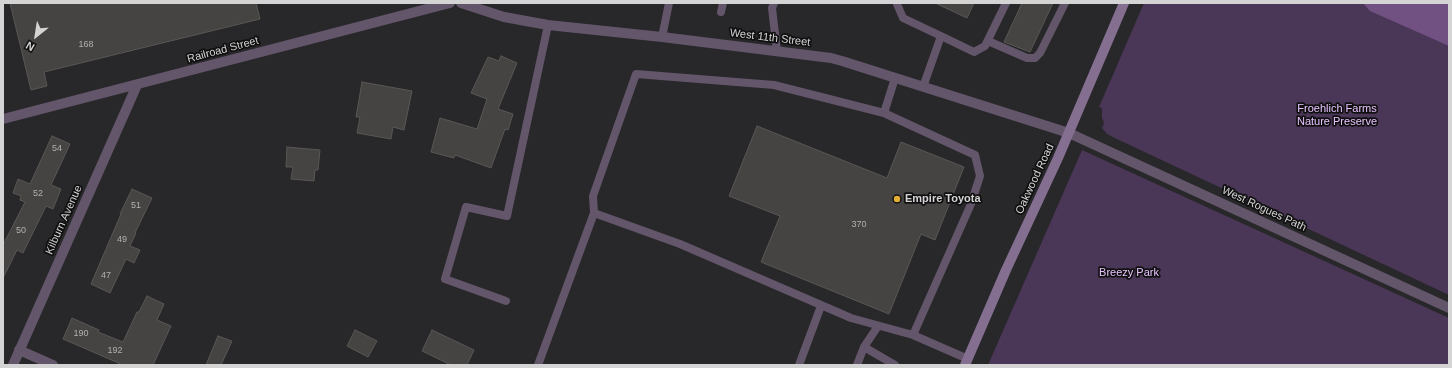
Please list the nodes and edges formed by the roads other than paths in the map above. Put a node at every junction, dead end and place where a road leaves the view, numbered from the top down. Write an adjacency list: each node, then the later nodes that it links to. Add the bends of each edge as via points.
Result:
1 (450, 3): 17 (street, Railroad Street)
2 (461, 3): 11 (street, West 11th Street, via 504,17)
3 (669, 3): 12 (lane)
4 (723, 3): 10 (lane)
5 (774, 3): 15 (lane, via 772,8)
6 (897, 3): 13 (lane, via 903,18)
7 (1006, 3): 14 (lane)
8 (1065, 3): 14 (lane, via 1035,58 1027,58)
9 (1124, 3): 21 (main road, Oakwood Road)
10 (720, 12)
11 (548, 25): 12 (street, West 11th Street); 23 (lane, via 507,216 466,207 445,279)
12 (662, 36): 15 (street, West 11th Street)
13 (941, 36): 14 (lane, via 974,52 985,46); 18 (lane)
14 (988, 41)
15 (777, 51): 16 (street, West 11th Street, via 831,58)
16 (895, 78): 18 (street, West 11th Street); 19 (lane)
17 (137, 85): 20 (street, Railroad Street); 29 (street, Kilburn Avenue)
18 (923, 86): 21 (street, West 11th Street)
19 (884, 113): 22 (lane, via 774,85 636,74 593,196); 27 (lane, via 975,155 980,176 971,204)
20 (3, 119)
21 (1069, 133): 25 (street, West Rogues Path); 30 (main road, Oakwood Road)
22 (594, 213): 24 (lane, via 680,244); 33 (lane)
23 (506, 301)
24 (821, 306): 26 (lane); 34 (lane)
25 (1449, 308)
26 (878, 326): 27 (lane); 28 (lane)
27 (913, 335): 30 (lane)
28 (864, 346): 35 (lane); 36 (lane)
29 (19, 350): 31 (street, Kilburn Avenue); 32 (street)
30 (966, 362)
31 (13, 365)
32 (53, 365)
33 (538, 365)
34 (799, 365)
35 (857, 365)
36 (895, 365)

